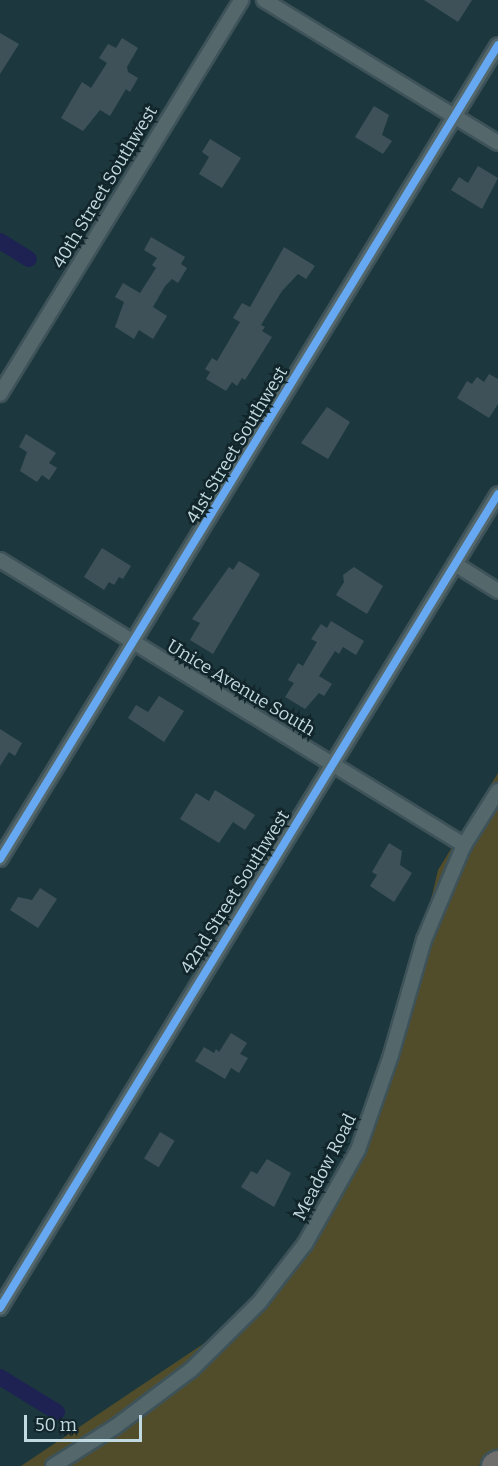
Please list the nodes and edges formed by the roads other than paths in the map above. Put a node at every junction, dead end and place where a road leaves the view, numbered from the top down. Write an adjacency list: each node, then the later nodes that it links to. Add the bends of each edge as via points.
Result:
1 (241, 0): 6 (street, 40th Street Southwest)
2 (264, 0): 4 (street)
3 (498, 45): 4 (street, 41st Street Southwest)
4 (454, 116): 5 (street); 11 (street, 41st Street Southwest)
5 (498, 143)
6 (0, 394)
7 (498, 494): 9 (street, 42nd Street Southwest)
8 (0, 560): 11 (street, Unice Avenue South)
9 (455, 564): 10 (street); 12 (street, 42nd Street Southwest)
10 (498, 591)
11 (133, 642): 12 (street, Unice Avenue South); 15 (street, 41st Street Southwest)
12 (332, 764): 14 (street, Unice Avenue South); 16 (street, 42nd Street Southwest)
13 (498, 791): 14 (street, Meadow Road)
14 (464, 845): 17 (street, Meadow Road, via 423,940 372,1113 340,1185 311,1234 259,1303 191,1370 115,1427)
15 (0, 859)
16 (0, 1308)
17 (53, 1466)

